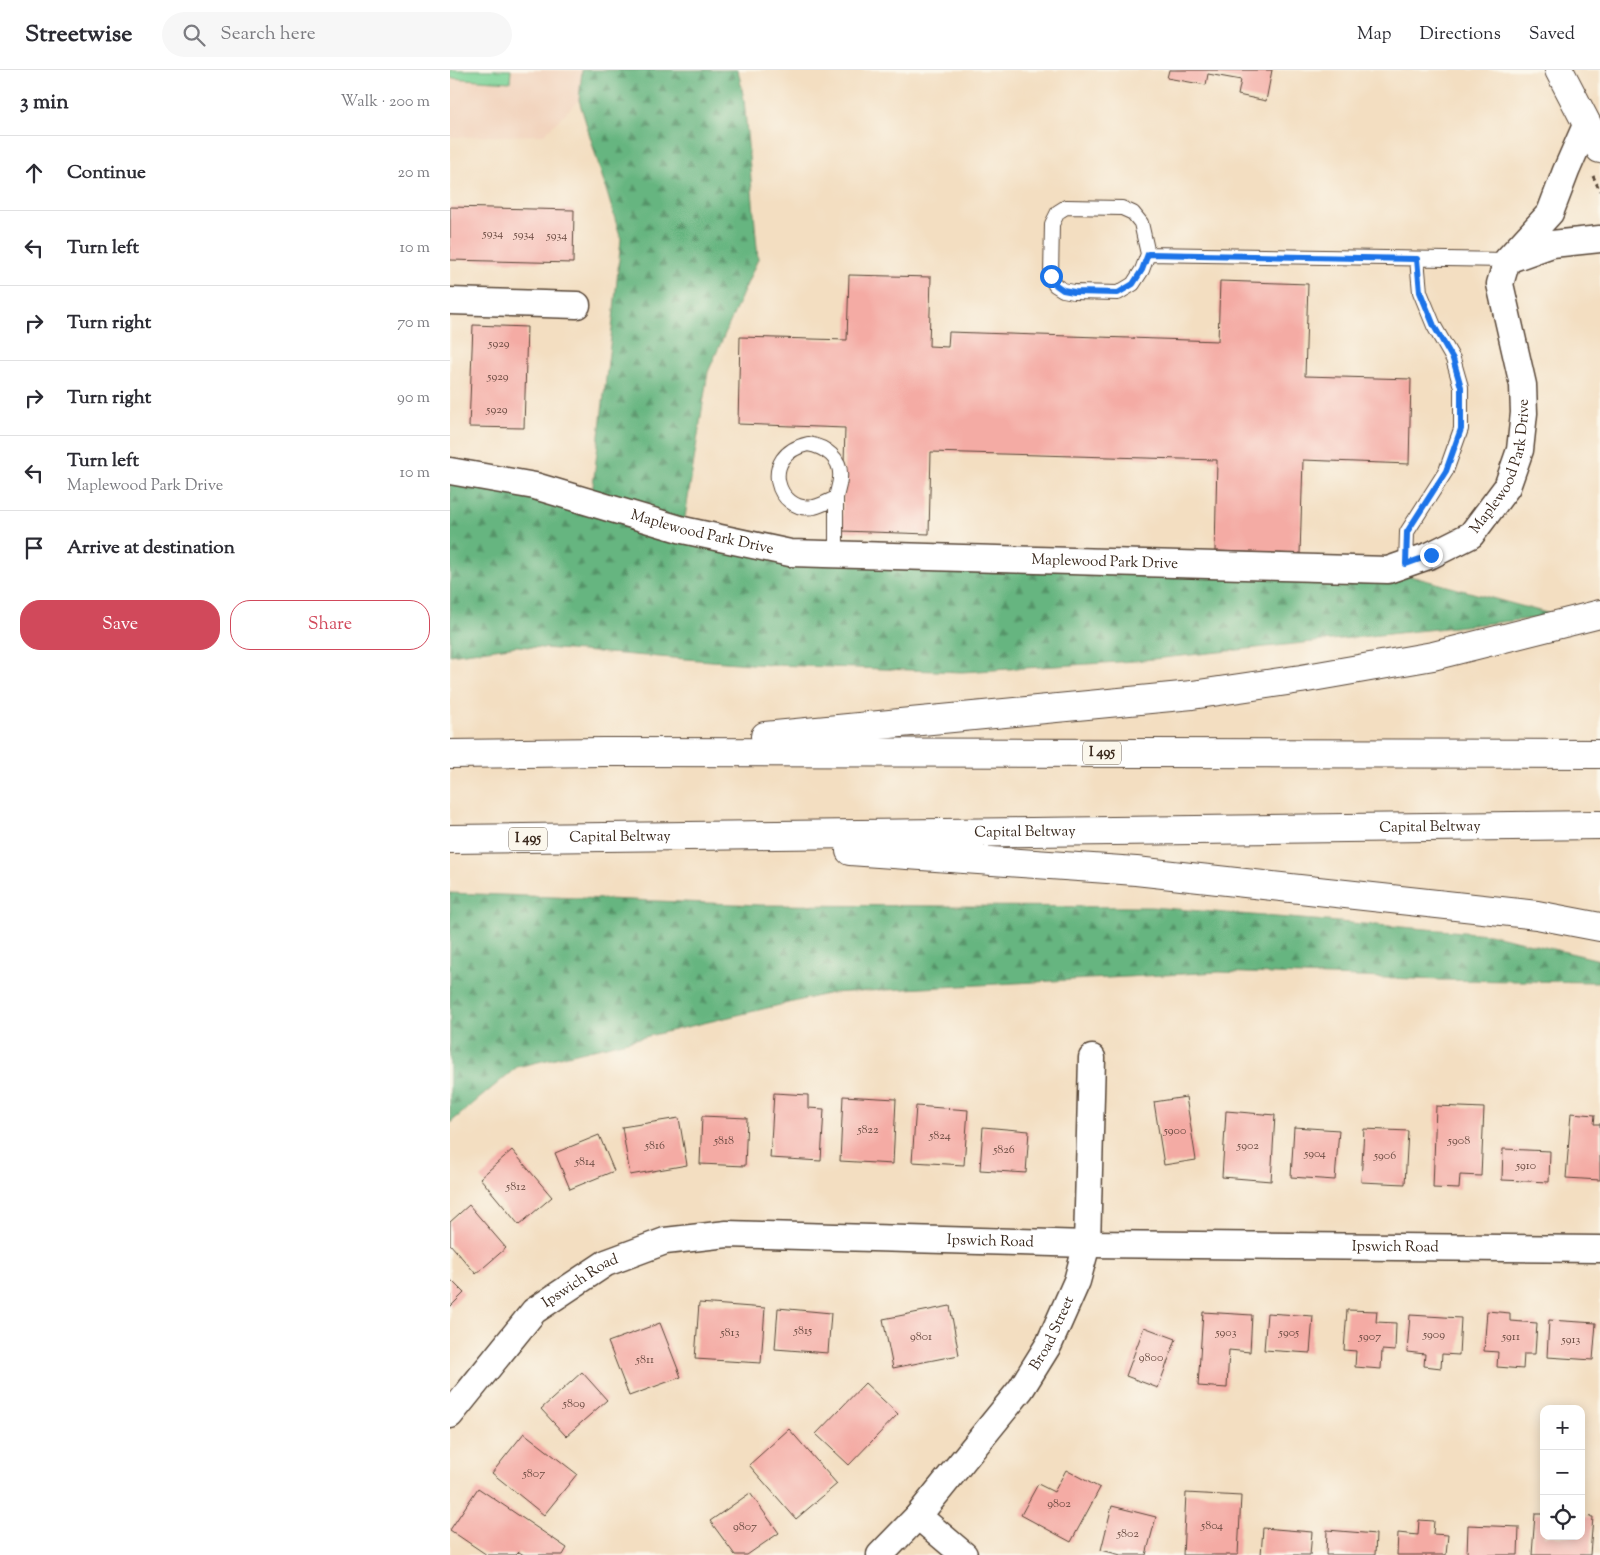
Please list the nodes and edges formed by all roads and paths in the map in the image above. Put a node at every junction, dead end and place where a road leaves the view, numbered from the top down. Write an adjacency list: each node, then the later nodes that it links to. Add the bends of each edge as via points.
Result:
1 (1559, 70): 2 (main road)
2 (1587, 123): 3 (main road); 8 (street, Maplewood Park Drive, via 1550,213)
3 (1595, 160): 4 (path)
4 (1600, 190)
5 (1600, 240): 8 (street, via 1552,244)
6 (1148, 254): 6 (lane, via 1133,284 1118,293 1063,290 1051,276 1052,224 1058,212 1066,207 1122,208 1133,213 1141,223); 7 (lane)
7 (1417, 259): 8 (lane); 14 (lane, via 1420,292 1453,359 1461,387 1461,429 1446,471 1407,532)
8 (1507, 260): 14 (street, Maplewood Park Drive, via 1500,284 1523,385 1520,450 1506,487 1471,535)
9 (450, 301): 10 (street)
10 (577, 305)
11 (450, 471): 13 (street, Maplewood Park Drive, via 535,486 683,530 790,553)
12 (836, 498): 12 (lane, via 814,507 794,504 786,498 778,480 778,470 788,452 808,444 828,451 839,468); 13 (lane)
13 (836, 555): 14 (street, Maplewood Park Drive, via 1388,570)
14 (1406, 564)
15 (1600, 614): 16 (main road, via 1433,656 1192,695)
16 (604, 752): 17 (main road, I 495); 18 (main road, I 495)
17 (450, 754)
18 (1600, 754)
19 (1600, 825): 20 (main road, Capital Beltway / I 495)
20 (607, 838): 21 (main road, Capital Beltway / I 495); 22 (main road, via 1136,871 1537,915)
21 (450, 839)
22 (1600, 927)
23 (1092, 1058): 24 (street, Broad Street)
24 (1087, 1244): 25 (street, Ipswich Road); 26 (street, Ipswich Road, via 727,1234 666,1241 606,1263 534,1311); 27 (street, Broad Street, via 1077,1281 1049,1344 1021,1389)
25 (1600, 1250)
26 (450, 1415)
27 (918, 1516): 28 (street, Broad Street); 29 (street)
28 (880, 1555)
29 (964, 1555)

